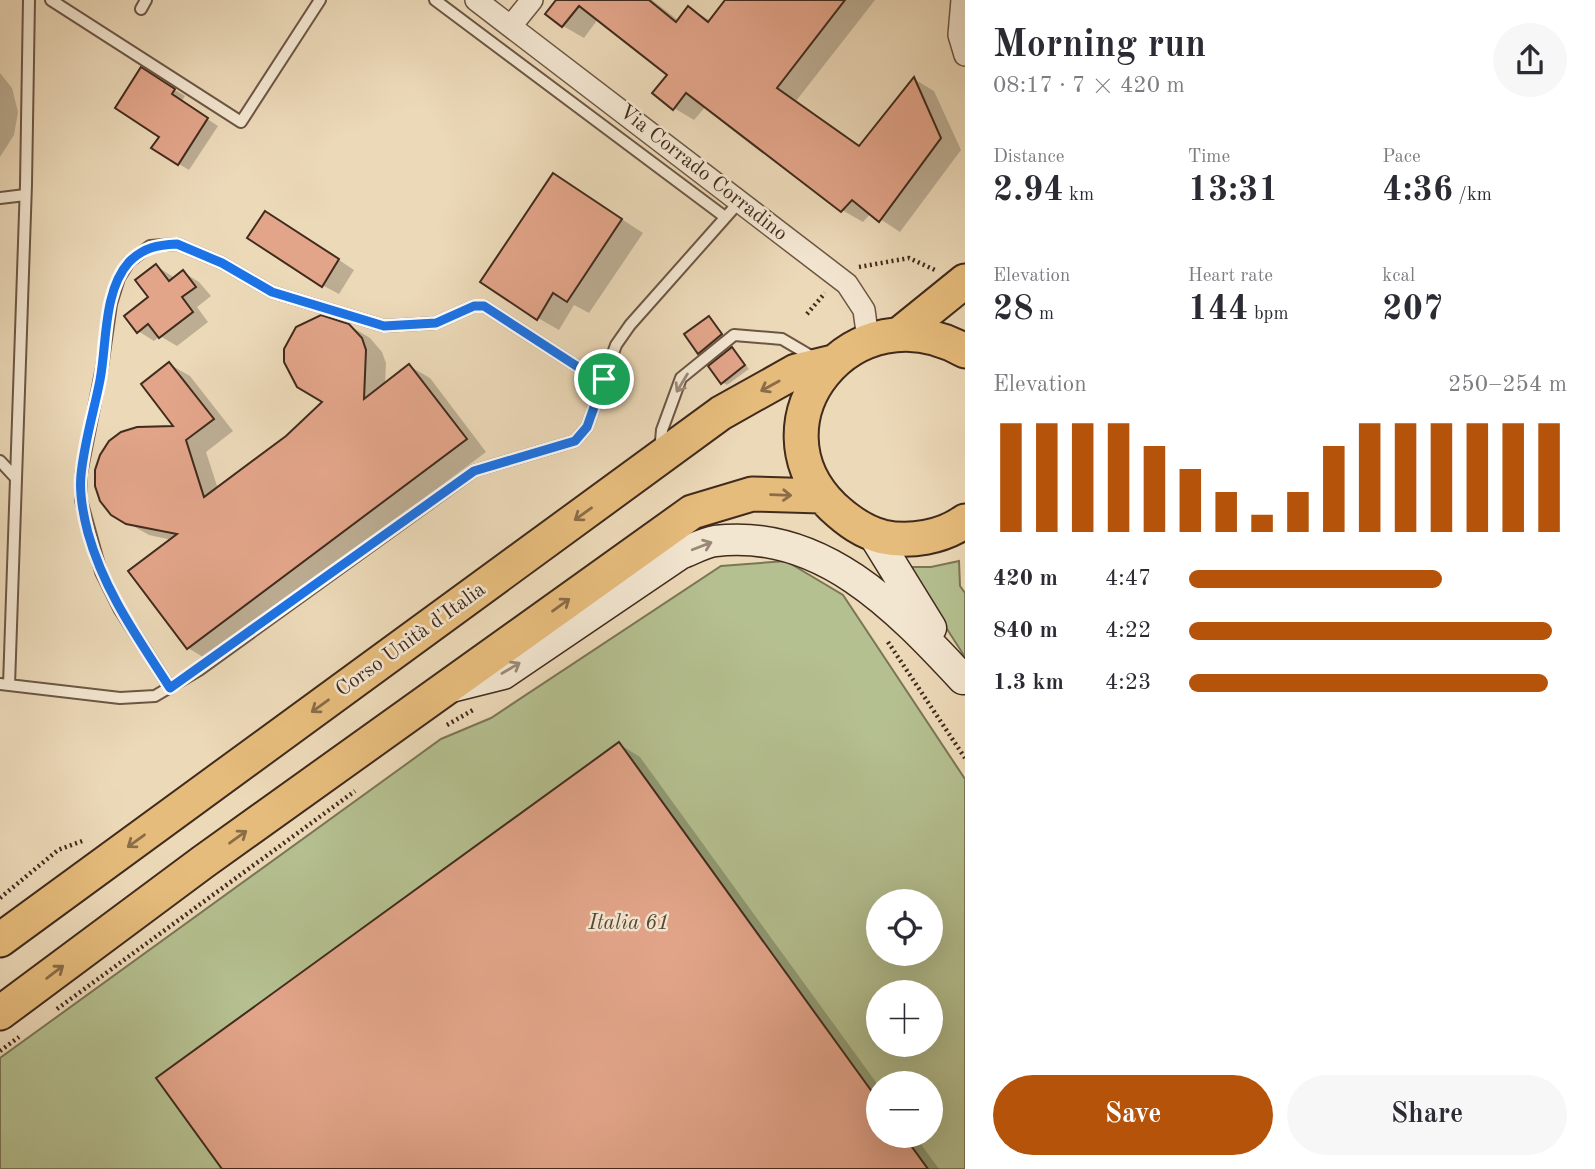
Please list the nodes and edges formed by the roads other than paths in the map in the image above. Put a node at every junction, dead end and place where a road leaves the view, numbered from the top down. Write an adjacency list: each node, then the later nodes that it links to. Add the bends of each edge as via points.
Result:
1 (29, 0): 10 (lane)
2 (51, 0): 3 (lane, via 240,122)
3 (320, 0)
4 (435, 0): 13 (lane)
5 (476, 0): 8 (street, Via Corrado Corradino)
6 (532, 0): 8 (street)
7 (962, 0): 9 (street, via 959,35)
8 (511, 26): 12 (street, Via Corrado Corradino)
9 (965, 54)
10 (25, 195): 11 (lane); 22 (lane)
11 (0, 198)
12 (740, 201): 13 (lane); 16 (street, Via Corrado Corradino, via 847,284 864,310)
13 (725, 217): 19 (lane, via 615,345)
14 (965, 281): 15 (main road)
15 (902, 332): 16 (main road); 17 (main road, via 926,334)
16 (868, 339): 18 (main road)
17 (965, 351)
18 (827, 362): 20 (main road, Corso Unità d'Italia, one-way to 20, via 796,371 722,413); 20 (lane, one-way to 20, via 782,338 734,335 681,379 662,430); 23 (main road, via 802,430 809,472)
19 (604, 379): 28 (lane, via 587,427 575,441 474,471); 28 (lane, via 484,306 436,323 384,326 272,292 177,244 150,246 129,262 111,304 81,474 81,500 101,572)
20 (659, 458): 30 (main road, Corso Unità d'Italia, one-way to 30)
21 (0, 461): 22 (lane)
22 (14, 475): 27 (lane)
23 (821, 496): 25 (main road, via 847,521); 29 (main road, one-way to 23, via 692,512 751,494)
24 (965, 521): 25 (main road, via 944,533 910,540)
25 (873, 534): 26 (main road)
26 (964, 680): 29 (main road, one-way to 26, via 503,674 680,554 713,541 760,540 805,550 859,581 906,618)
27 (4, 685): 28 (lane, via 120,698 155,695)
28 (170, 688)
29 (446, 688): 31 (main road, one-way to 29, via 214,854)
30 (0, 940)
31 (11, 1024)

